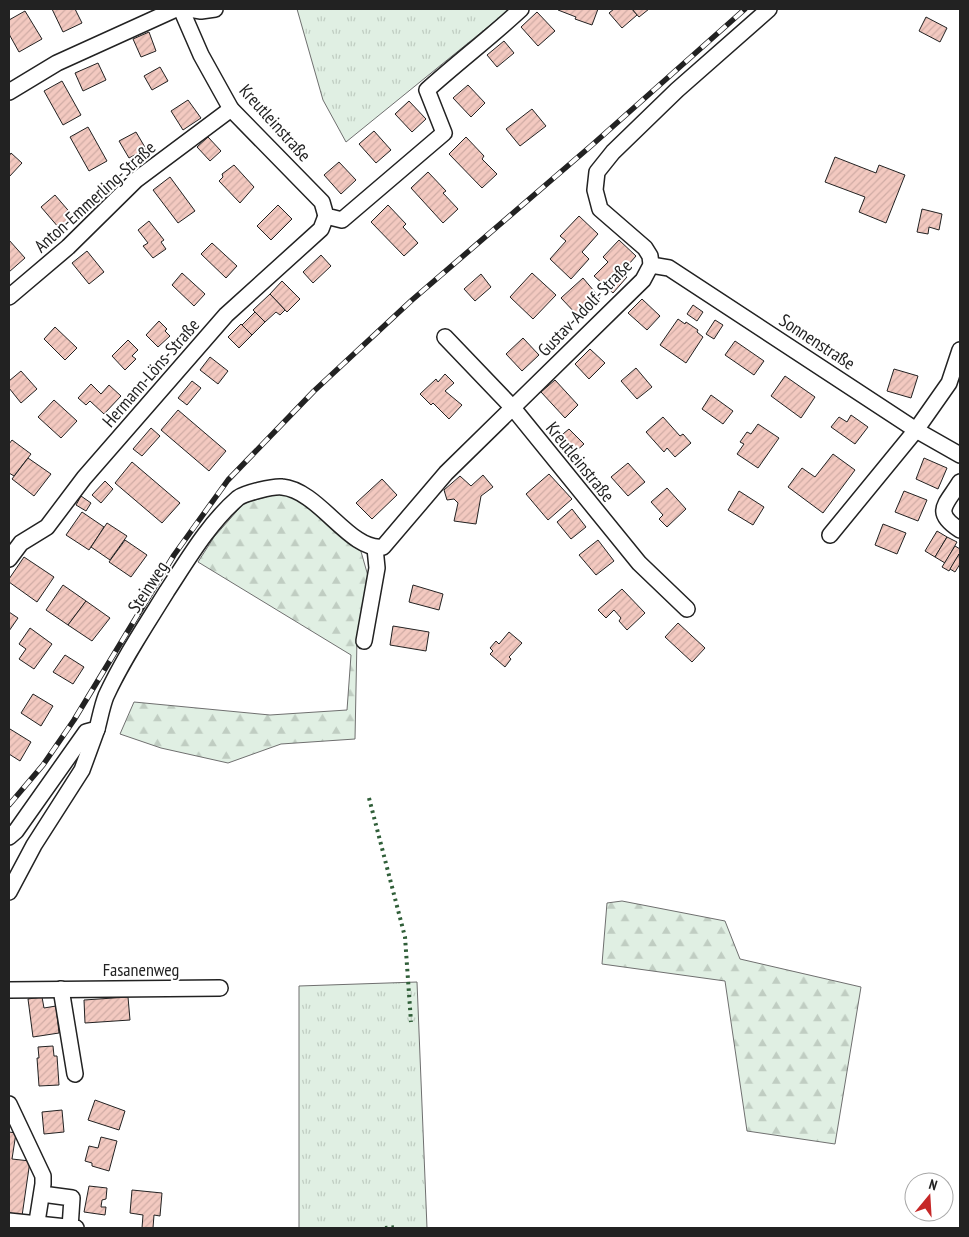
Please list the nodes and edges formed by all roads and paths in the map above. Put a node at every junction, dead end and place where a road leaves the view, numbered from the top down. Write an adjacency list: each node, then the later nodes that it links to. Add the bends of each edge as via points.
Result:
1 (176, 9): 7 (street, via 57,63)
2 (181, 9): 8 (street, Kreutleinstraße, via 201,55)
3 (188, 9): 4 (street, via 201,12)
4 (215, 9)
5 (521, 9): 9 (street, via 427,90 444,133 342,220)
6 (769, 9): 10 (street, Gustav-Adolf-Straße, via 670,97 597,172 594,190 600,209 645,248)
7 (9, 92)
8 (231, 109): 9 (street, Kreutleinstraße, via 322,202); 11 (street, Anton-Emmerling-Straße, via 136,180 68,247)
9 (326, 216): 21 (street, Hermann-Löns-Straße, via 321,229 226,315 84,478 47,527 21,543)
10 (651, 265): 14 (street, Gustav-Adolf-Straße, via 643,280); 15 (street, Sonnenstraße, via 669,268)
11 (9, 297)
12 (446, 337): 14 (street, Kreutleinstraße)
13 (960, 350): 15 (street, via 949,383)
14 (512, 408): 20 (street, Gustav-Adolf-Straße, via 446,473); 22 (street, Kreutleinstraße, via 639,563)
15 (916, 430): 16 (street, Sonnenstraße); 19 (street)
16 (960, 456)
17 (960, 482): 18 (street, via 943,510 948,522)
18 (960, 530)
19 (830, 536)
20 (379, 547): 23 (street); 24 (street, Steinweg, via 362,542 306,496 282,487 240,497 197,546 135,643 105,698)
21 (9, 559)
22 (686, 609)
23 (364, 641)
24 (97, 729): 25 (street, via 86,732); 26 (street, Steinweg, via 82,770)
25 (12, 834): 26 (street)
26 (34, 845): 27 (street, Steinweg)
27 (9, 892)
28 (220, 988): 29 (street, Fasanenweg)
29 (62, 989): 30 (street, Fasanenweg); 31 (street)
30 (9, 990)
31 (75, 1074)
32 (9, 1104): 33 (street, via 43,1176)
33 (42, 1194): 35 (street); 36 (street, via 72,1198)
34 (9, 1221): 35 (street)
35 (36, 1226): 36 (street)
36 (70, 1228): 37 (street)
37 (76, 1228)

